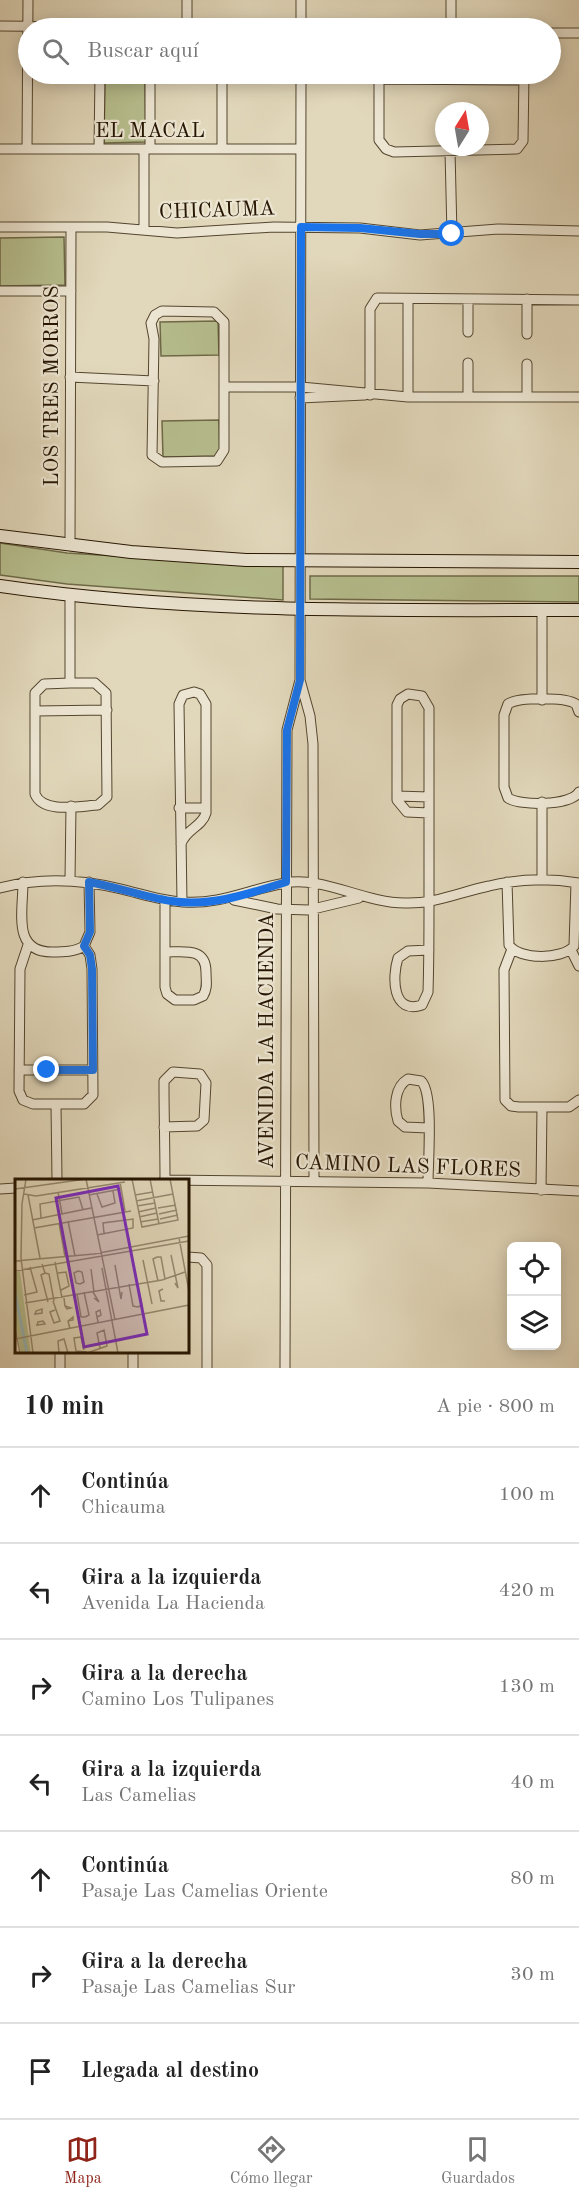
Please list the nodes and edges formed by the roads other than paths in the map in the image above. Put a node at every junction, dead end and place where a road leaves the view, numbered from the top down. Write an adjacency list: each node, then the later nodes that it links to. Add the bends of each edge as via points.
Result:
1 (28, 0): 5 (street)
2 (187, 0): 6 (street)
3 (301, 0): 7 (street)
4 (451, 0): 8 (street)
5 (28, 18)
6 (187, 18)
7 (301, 18)
8 (451, 18)
9 (0, 26): 10 (street)
10 (18, 26)
11 (561, 33): 12 (street)
12 (579, 33)
13 (28, 84): 21 (street)
14 (100, 84): 22 (street)
15 (150, 84): 23 (street)
16 (222, 84): 24 (street)
17 (301, 84): 25 (street, AVENIDA LA HACIENDA)
18 (379, 84): 27 (street, via 378,136 382,147 394,152)
19 (524, 84): 26 (street, via 523,137 519,147)
20 (0, 149): 21 (street, EL MACAL)
21 (27, 149): 22 (street, EL MACAL)
22 (99, 149): 23 (street, EL MACAL)
23 (147, 149): 24 (street, EL MACAL); 32 (street)
24 (222, 149): 25 (street, EL MACAL)
25 (301, 149): 31 (street, AVENIDA LA HACIENDA)
26 (489, 151)
27 (435, 152)
28 (450, 156): 34 (street)
29 (0, 227): 30 (street, CHICAUMA)
30 (70, 227): 32 (street, CHICAUMA); 36 (street, LOS TRES MORROS)
31 (301, 227): 32 (street, CHICAUMA, via 195,233); 34 (street, CHICAUMA); 48 (street, AVENIDA LA HACIENDA)
32 (144, 230)
33 (579, 231): 34 (street, CHICAUMA, via 498,229)
34 (452, 234)
35 (0, 291): 36 (street)
36 (70, 291): 45 (street, LOS TRES MORROS)
37 (527, 299): 39 (street); 40 (street); 42 (street)
38 (408, 300): 40 (street); 49 (street, via 380,297 370,306); 50 (street)
39 (579, 300)
40 (468, 301): 41 (street)
41 (468, 332)
42 (527, 334)
43 (468, 363): 51 (street)
44 (527, 364): 52 (street)
45 (70, 376): 46 (street); 56 (street, LOS TRES MORROS)
46 (154, 381): 47 (street, via 151,323 155,315 162,311 210,311 220,315 224,325); 47 (street, via 151,452 156,460 220,459 224,450)
47 (224, 387): 48 (street)
48 (300, 387): 49 (street); 54 (street, AVENIDA LA HACIENDA)
49 (370, 394): 50 (street); 54 (street)
50 (408, 397): 51 (street)
51 (468, 397): 52 (street)
52 (527, 397): 53 (street)
53 (579, 397)
54 (300, 398): 57 (street, AVENIDA LA HACIENDA)
55 (0, 536): 56 (street)
56 (70, 545): 57 (street)
57 (300, 562): 58 (street); 61 (street, AVENIDA LA HACIENDA)
58 (579, 562)
59 (0, 586): 60 (street)
60 (70, 595): 61 (street); 65 (street)
61 (300, 610): 62 (street); 64 (street, AVENIDA LA HACIENDA)
62 (542, 610): 63 (street); 66 (street)
63 (579, 610)
64 (300, 680): 85 (street, AVENIDA LA HACIENDA, via 287,730); 87 (street, AVENIDA LA HACIENDA, via 313,734)
65 (70, 683): 67 (street, via 95,683 102,687); 68 (street, via 41,685 35,693)
66 (542, 700): 69 (street, via 570,700); 73 (street, via 514,700 506,708 504,787 508,798 515,802)
67 (107, 710): 68 (street); 74 (street, via 106,797 98,805)
68 (34, 711): 74 (street, via 36,798 47,806)
69 (579, 712)
70 (579, 792): 73 (street, via 570,801)
71 (397, 796): 72 (street); 72 (street, via 397,705 403,696 412,693 429,704); 77 (street, via 406,812)
72 (429, 797): 77 (street)
73 (542, 802): 82 (street)
74 (71, 806): 81 (street)
75 (179, 808): 76 (street); 76 (street, via 179,704 183,695 192,692 200,694 206,704); 78 (street)
76 (206, 808): 79 (street, via 204,819)
77 (429, 813): 96 (street)
78 (179, 823): 79 (street); 80 (street)
79 (190, 829): 80 (street)
80 (181, 844): 94 (street)
81 (70, 880): 83 (street); 84 (street)
82 (543, 880): 86 (street); 88 (street)
83 (23, 882): 89 (street); 99 (street, via 23,933)
84 (89, 882): 92 (street); 100 (street, via 90,932)
85 (286, 882): 87 (street); 93 (street); 97 (street, AVENIDA LA HACIENDA)
86 (507, 882): 96 (street); 101 (street, via 507,940)
87 (314, 883): 90 (street); 98 (street, AVENIDA LA HACIENDA)
88 (578, 883): 103 (street, via 576,938)
89 (0, 888)
90 (343, 892): 91 (street); 95 (street)
91 (361, 898): 95 (street); 96 (street)
92 (165, 900): 94 (street); 104 (street)
93 (228, 900): 94 (street); 97 (street)
94 (182, 902)
95 (343, 902): 98 (street)
96 (429, 902): 102 (street)
97 (285, 910): 98 (street); 116 (street, AVENIDA LA HACIENDA)
98 (315, 910): 117 (street, AVENIDA LA HACIENDA)
99 (28, 945): 100 (street, via 47,952); 106 (street, via 20,963)
100 (84, 946): 107 (street, via 92,969)
101 (512, 949): 103 (street, via 520,954 543,955); 110 (street, via 504,970 504,1096 515,1107)
102 (429, 950): 102 (street, via 427,1000 418,1006 407,1006 396,994 398,958 408,951)
103 (571, 950): 105 (street)
104 (165, 952): 104 (street, via 167,994 175,1000 203,996 207,986 202,956 196,952)
105 (579, 966)
106 (19, 1070): 107 (street); 109 (street, via 20,1094 25,1102)
107 (93, 1070): 109 (street, via 93,1095 89,1101)
108 (579, 1100): 110 (street, via 569,1107)
109 (56, 1105): 113 (street)
110 (542, 1107): 121 (street)
111 (164, 1127): 111 (street, via 166,1078 173,1072 200,1074 206,1083 202,1123); 114 (street)
112 (428, 1128): 112 (street, via 427,1089 417,1079 405,1081 397,1091 398,1121 405,1127); 118 (street)
113 (57, 1179)
114 (164, 1179)
115 (189, 1180): 116 (street, CAMINO LAS FLORES)
116 (285, 1180): 117 (street, CAMINO LAS FLORES); 125 (street, AVENIDA LA HACIENDA)
117 (314, 1180): 118 (street, CAMINO LAS FLORES)
118 (428, 1183): 121 (street, CAMINO LAS FLORES)
119 (15, 1188): 120 (street)
120 (0, 1189)
121 (541, 1190): 122 (street, CAMINO LAS FLORES)
122 (579, 1191)
123 (189, 1257): 124 (street, via 198,1257 207,1265)
124 (207, 1368)
125 (285, 1368)

